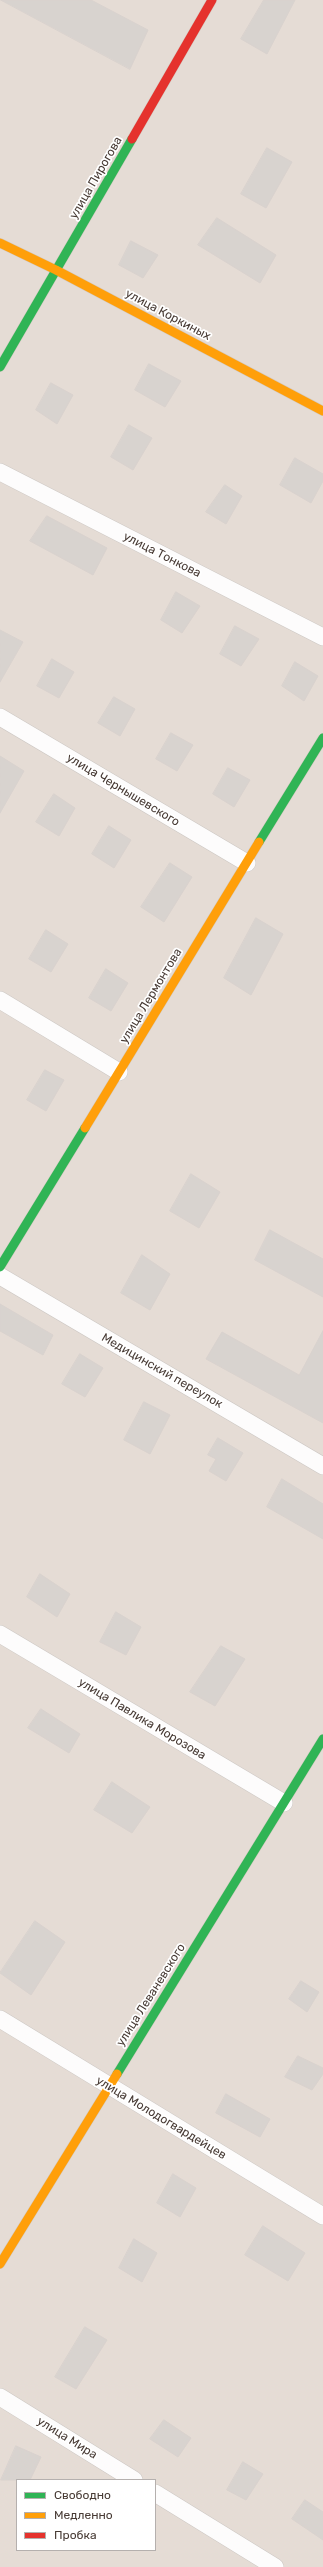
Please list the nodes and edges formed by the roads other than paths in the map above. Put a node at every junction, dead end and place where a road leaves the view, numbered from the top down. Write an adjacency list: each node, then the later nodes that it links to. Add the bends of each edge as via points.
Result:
1 (212, 0): 3 (street, улица Пирогова)
2 (0, 243): 3 (street, улица Коркиных)
3 (56, 270): 4 (street, улица Пирогова); 5 (street, улица Коркиных)
4 (0, 367)
5 (323, 411)
6 (0, 472): 7 (street, улица Тонкова)
7 (323, 637)
8 (0, 717): 10 (street, улица Чернышевского)
9 (323, 738): 10 (street, улица Лермонтова)
10 (247, 863): 12 (street, улица Лермонтова)
11 (0, 1000): 12 (street)
12 (119, 1072): 13 (street, улица Лермонтова)
13 (0, 1267)
14 (0, 1276): 15 (street, Медицинский переулок)
15 (323, 1466)
16 (0, 1634): 18 (street, улица Павлика Морозова)
17 (323, 1739): 18 (street, улица Леваневского)
18 (284, 1803): 20 (street, улица Леваневского)
19 (0, 2019): 20 (street, улица Молодогвардейцев)
20 (109, 2087): 21 (street, улица Молодогвардейцев); 22 (street, улица Леваневского)
21 (323, 2216)
22 (0, 2264)
23 (0, 2397): 24 (street, улица Мира)
24 (132, 2479)
25 (156, 2494): 26 (street)
26 (275, 2567)

